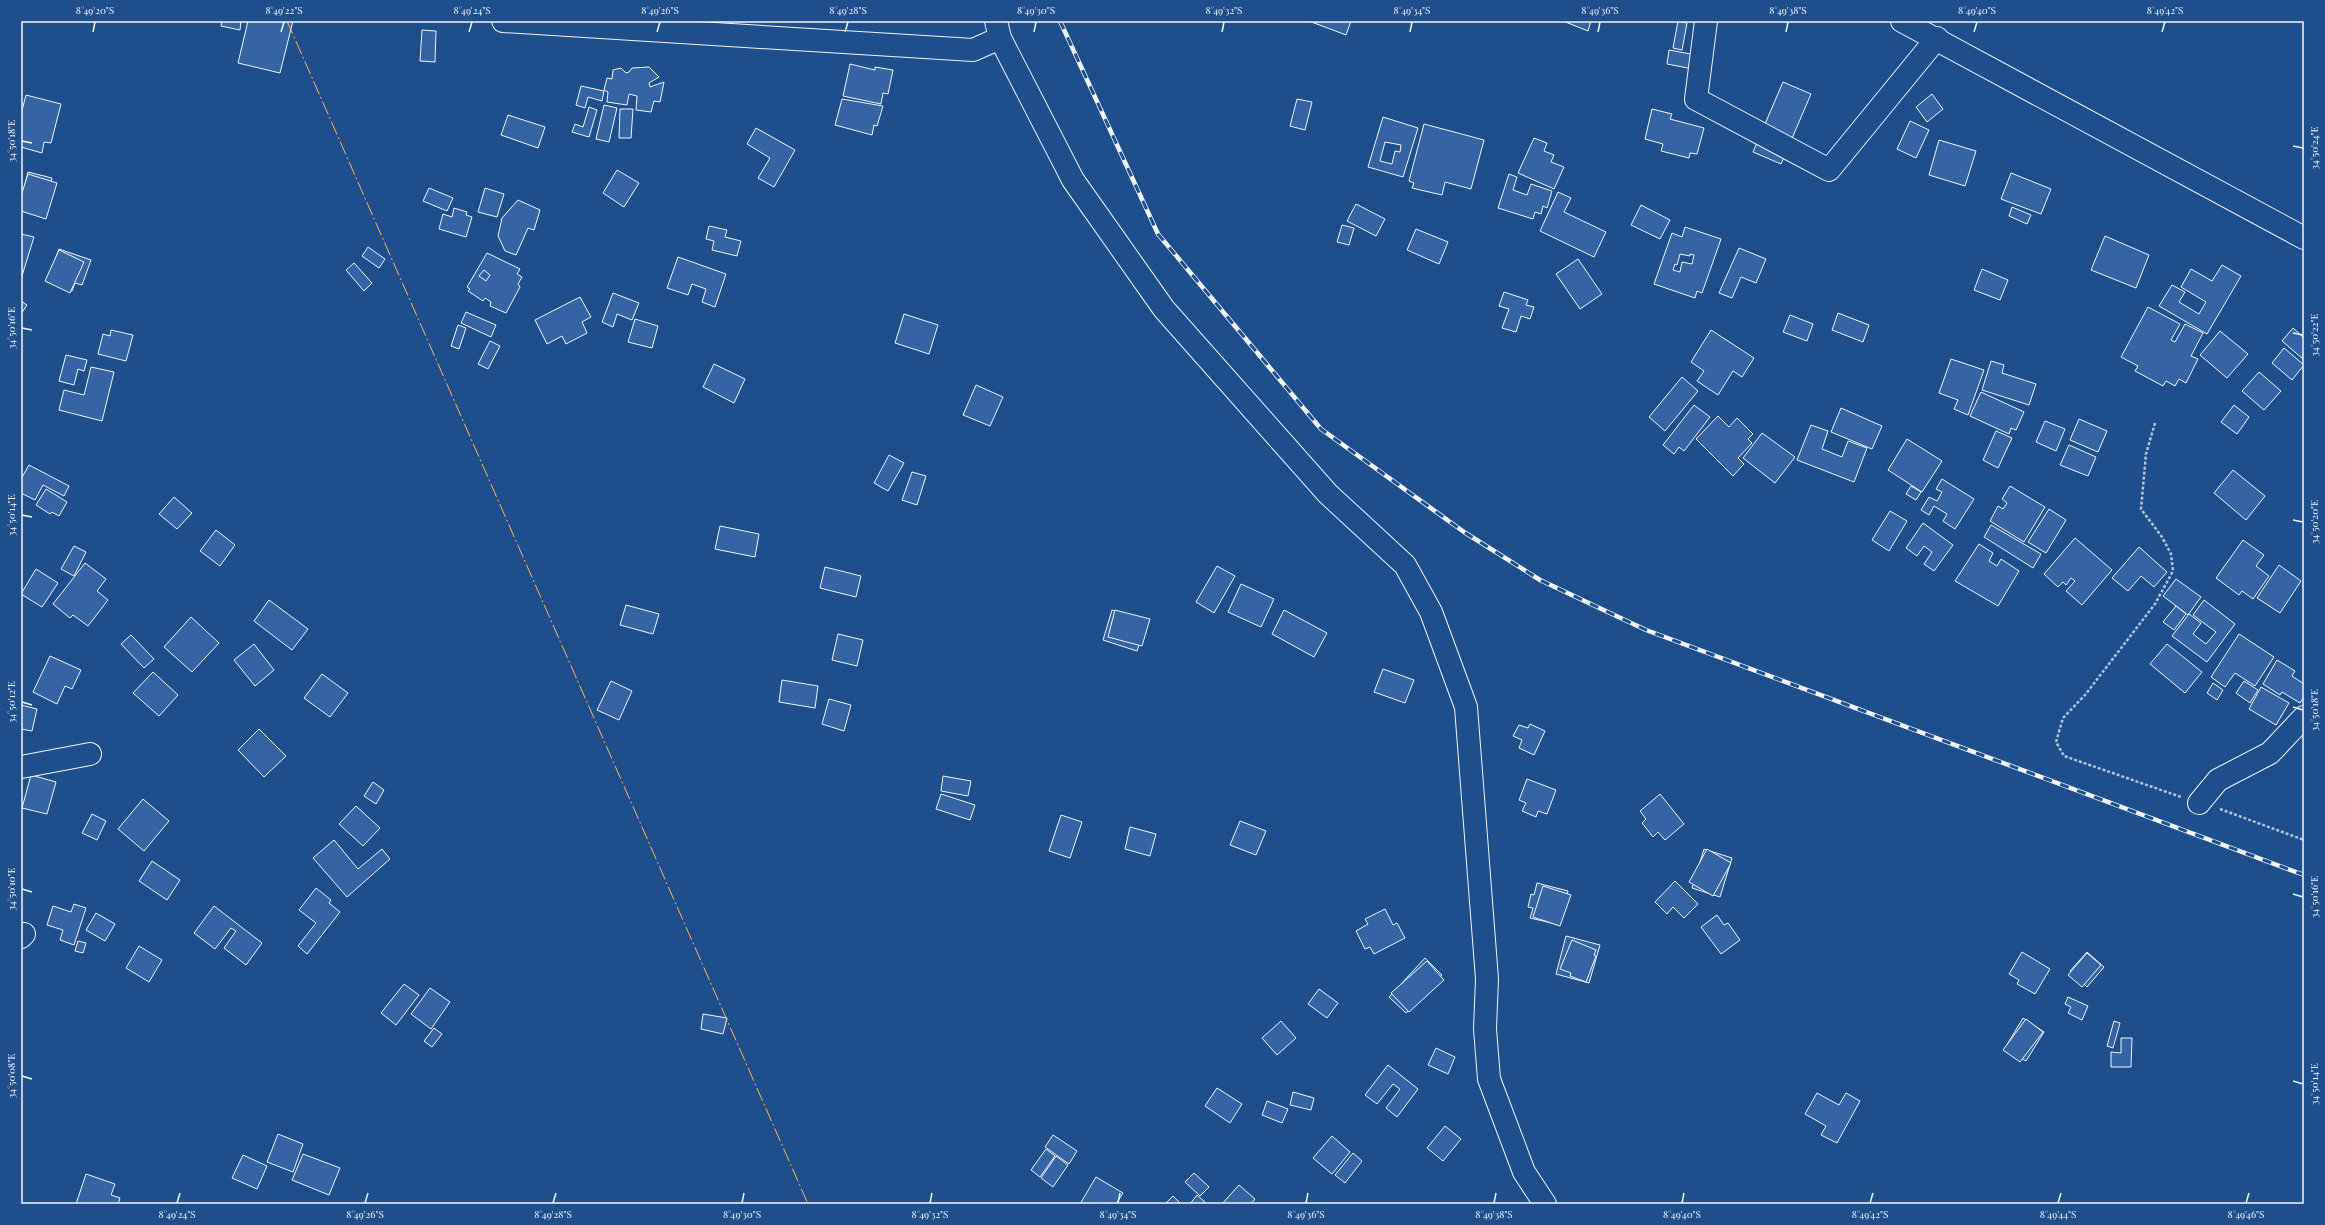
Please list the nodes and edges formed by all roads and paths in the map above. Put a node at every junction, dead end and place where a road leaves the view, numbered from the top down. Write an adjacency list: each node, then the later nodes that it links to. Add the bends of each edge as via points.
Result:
1 (503, 21): 4 (main road, via 973,50)
2 (1706, 21): 5 (main road, via 1696,99 1829,170)
3 (1902, 21): 5 (main road)
4 (998, 29): 13 (main road, via 1074,180 1164,309 1328,494 1405,565 1430,612 1466,707 1487,979 1489,1079 1524,1172)
5 (1937, 38): 6 (main road)
6 (2304, 238)
7 (2155, 423): 11 (path, via 2146,454 2141,509 2171,554 2173,571 2155,604 2086,695 2063,718 2056,742 2064,756)
8 (2304, 717): 11 (main road, via 2270,753 2218,780)
9 (90, 754): 10 (main road)
10 (21, 767)
11 (2199, 803): 12 (path)
12 (2304, 840)
13 (1545, 1204)

